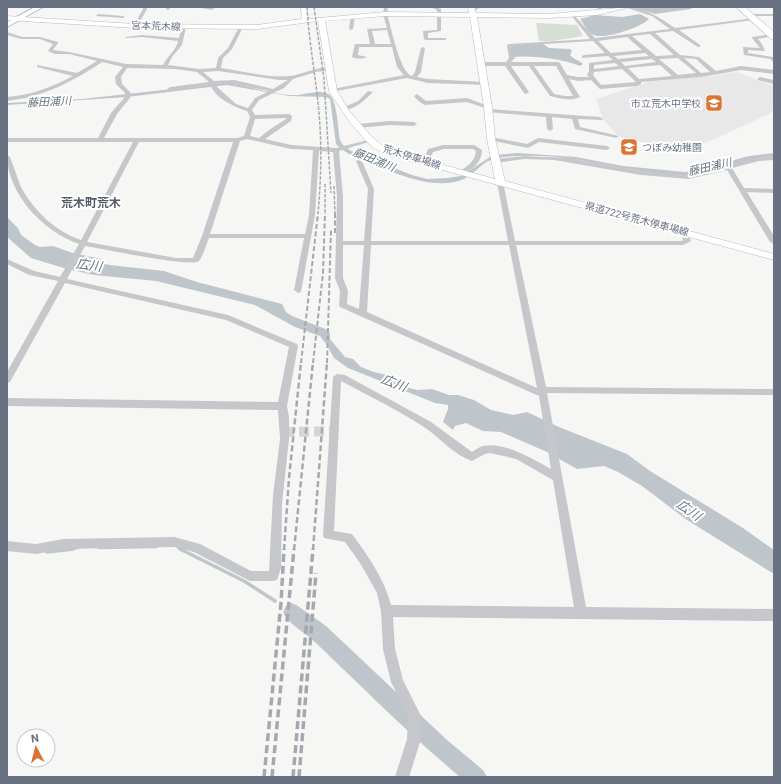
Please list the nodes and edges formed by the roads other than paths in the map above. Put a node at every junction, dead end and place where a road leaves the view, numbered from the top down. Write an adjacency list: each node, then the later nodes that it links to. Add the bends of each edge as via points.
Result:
1 (40, 7): 20 (main road)
2 (146, 7): 24 (street)
3 (198, 7): 4 (street)
4 (214, 7)
5 (303, 7): 22 (main road)
6 (432, 7): 12 (street)
7 (626, 7): 10 (main road); 29 (street, via 654,15)
8 (740, 7): 18 (highway)
9 (474, 9): 12 (main road); 13 (main road, via 507,16); 56 (main road)
10 (601, 9): 13 (main road)
11 (386, 10): 12 (main road); 16 (main road); 28 (street)
12 (440, 10): 36 (street, via 439,31 425,32 426,39)
13 (573, 15): 38 (street)
14 (774, 15): 18 (street)
15 (98, 16): 17 (street)
16 (353, 16): 21 (main road); 27 (street)
17 (123, 17)
18 (750, 17): 29 (street); 33 (highway)
19 (7, 18): 20 (main road, 宮本荒木線)
20 (18, 18): 23 (main road); 24 (main road, 宮本荒木線)
21 (321, 19): 22 (main road); 65 (main road, 荒木停車場線)
22 (305, 21): 26 (main road, 宮本荒木線)
23 (7, 25)
24 (135, 26): 25 (main road, 宮本荒木線)
25 (184, 27): 26 (main road, 宮本荒木線); 37 (street)
26 (241, 27): 64 (street, via 230,49 221,58)
27 (351, 29)
28 (389, 29): 40 (street, via 369,30); 41 (street)
29 (675, 30): 31 (street); 42 (street)
30 (7, 33): 53 (street, via 21,38 40,38 56,43 50,50 55,53 69,53)
31 (652, 33): 32 (street); 48 (street)
32 (629, 36): 35 (street); 45 (street)
33 (773, 36): 52 (street, via 754,38 763,50 745,48 746,54)
34 (127, 37): 37 (street)
35 (616, 38): 38 (street); 39 (street)
36 (444, 39)
37 (182, 40): 61 (street)
38 (594, 40): 47 (street); 57 (street, via 509,45 512,58)
39 (622, 43)
40 (373, 46): 41 (street); 49 (street, via 357,45 356,57)
41 (394, 46): 73 (street, via 400,67)
42 (698, 46)
43 (627, 47): 46 (street)
44 (423, 48): 77 (street, via 418,72)
45 (646, 51): 46 (street); 51 (street)
46 (632, 52): 47 (street)
47 (609, 55): 50 (street); 54 (street)
48 (679, 56): 51 (street); 69 (street, via 698,58); 70 (street)
49 (364, 57)
50 (584, 57)
51 (654, 58): 54 (street); 55 (street)
52 (774, 60)
53 (100, 61): 60 (street); 71 (street)
54 (616, 61): 63 (street); 67 (street, via 591,64)
55 (661, 63): 63 (street); 75 (street)
56 (482, 64): 57 (street); 82 (main road)
57 (507, 64): 58 (street); 87 (street)
58 (530, 64): 74 (street, via 558,64); 74 (street, via 552,95 577,97)
59 (40, 66): 71 (street)
60 (126, 66): 61 (street); 104 (street, via 118,77 119,84 128,93 127,98 114,113)
61 (165, 67): 62 (street)
62 (182, 68): 66 (street); 72 (street)
63 (623, 68): 67 (street); 79 (street)
64 (218, 69): 66 (street); 76 (street)
65 (329, 69): 76 (street); 85 (main road, 荒木停車場線)
66 (198, 71): 81 (street)
67 (592, 71): 78 (street)
68 (772, 72): 69 (street, via 741,68); 80 (street, via 760,79)
69 (715, 73): 70 (street)
70 (701, 74): 75 (street)
71 (77, 75): 89 (street, via 40,94)
72 (176, 76)
73 (407, 76): 77 (street); 85 (street)
74 (565, 77): 78 (street)
75 (677, 77): 79 (street)
76 (291, 78): 84 (street, via 288,84)
77 (414, 78): 82 (street, via 428,82)
78 (592, 78): 79 (street, via 604,88 637,84)
79 (638, 81)
80 (774, 82)
81 (213, 83): 83 (street); 84 (street, via 234,82); 92 (street, via 214,88 234,105)
82 (485, 84): 91 (main road)
83 (170, 89)
84 (274, 91): 92 (street, via 258,98)
85 (333, 91): 90 (main road, 荒木停車場線)
86 (370, 92): 90 (street, via 360,102)
87 (526, 92)
88 (417, 96): 91 (street, via 425,103 469,100)
89 (7, 98)
90 (344, 109): 98 (main road, 荒木停車場線)
91 (488, 109): 93 (street); 109 (main road)
92 (249, 110): 94 (street)
93 (549, 115): 95 (street); 99 (street)
94 (253, 117): 102 (street); 106 (street, via 289,116 289,120 270,131)
95 (575, 117): 96 (street); 100 (street, via 577,128)
96 (600, 119)
97 (414, 124): 98 (street)
98 (358, 126): 107 (main road, 荒木停車場線)
99 (550, 128)
100 (590, 132): 101 (street); 110 (street)
101 (616, 136)
102 (247, 137): 105 (street); 106 (street)
103 (7, 140): 104 (street)
104 (100, 140): 108 (street)
105 (237, 140): 108 (street); 126 (street)
106 (261, 140): 112 (street, via 290,147)
107 (370, 140): 113 (street); 119 (main road, 荒木停車場線, via 388,152)
108 (136, 141): 132 (street)
109 (492, 142): 110 (street, via 528,146 538,140); 114 (street); 118 (main road)
110 (589, 145): 111 (street)
111 (608, 148)
112 (316, 149): 113 (street); 127 (street, via 312,215)
113 (336, 150): 129 (street)
114 (479, 150): 119 (street, via 474,147 442,147 430,150); 121 (street, via 473,166)
115 (7, 157): 132 (street, via 18,187 35,212 53,228)
116 (774, 158): 120 (street, via 759,159)
117 (359, 161): 130 (street, via 371,189)
118 (496, 161): 120 (street, via 545,158 689,177); 122 (main road)
119 (426, 162): 121 (main road, 荒木停車場線)
120 (729, 168): 123 (street)
121 (462, 172): 122 (main road, 荒木停車場線)
122 (500, 182): 125 (main road, 県道722号荒木停車場線); 131 (street)
123 (743, 190): 124 (street); 128 (street)
124 (774, 191)
125 (683, 232): 131 (street, via 687,241 683,243); 133 (main road, 県道722号荒木停車場線)
126 (206, 236): 127 (street); 132 (street, via 196,260 176,260)
127 (308, 236): 136 (street)
128 (774, 242)
129 (341, 244): 130 (street); 137 (street, via 339,278 344,291 343,305)
130 (368, 244): 131 (street); 137 (street)
131 (512, 244): 140 (street)
132 (82, 245): 135 (street)
133 (774, 257)
134 (7, 261): 135 (street, via 32,273)
135 (64, 278): 138 (street); 142 (street, via 228,318 294,346)
136 (298, 290)
137 (363, 314): 140 (street)
138 (7, 380)
139 (774, 392): 140 (street)
140 (543, 393): 143 (street)
141 (7, 402): 142 (street)
142 (282, 406): 144 (street, via 284,432 273,576 250,576 196,548 174,542 63,544 36,549)
143 (558, 478): 145 (street, via 518,455 490,449 482,450 472,457 428,425 342,377 337,377 328,535 348,537 382,590); 146 (street)
144 (7, 546)
145 (387, 611): 146 (street); 148 (street, via 389,649 397,682 414,714 414,738)
146 (581, 613): 147 (street)
147 (774, 616)
148 (402, 777)

